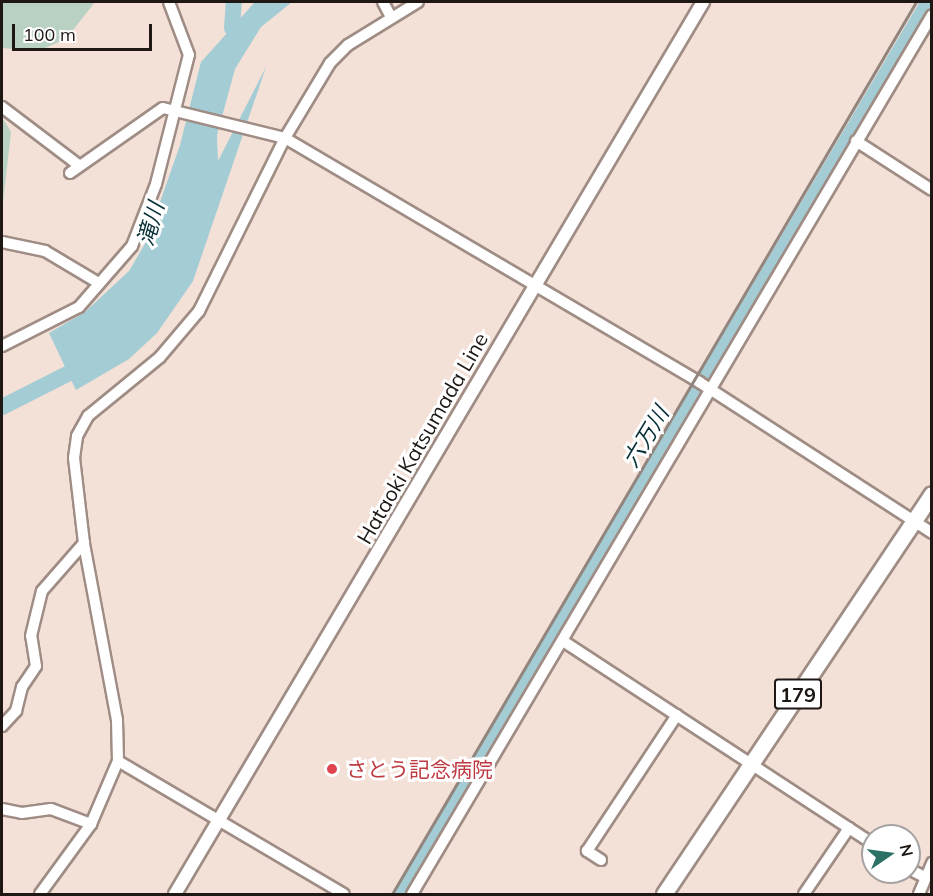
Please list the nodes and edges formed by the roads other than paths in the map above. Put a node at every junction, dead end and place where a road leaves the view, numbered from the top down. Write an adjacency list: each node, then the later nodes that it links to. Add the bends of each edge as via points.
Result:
1 (168, 2): 8 (street, via 189,55)
2 (382, 2): 6 (street)
3 (418, 2): 6 (street)
4 (702, 2): 14 (main road, Hataoki Katsumada Line)
5 (932, 15): 10 (street)
6 (391, 17): 9 (street, via 330,63)
7 (2, 107): 8 (street, via 74,169 148,116)
8 (176, 108): 9 (street); 13 (street, via 141,226 120,264)
9 (285, 138): 14 (street); 20 (street, via 199,311 160,357 88,416 77,436 74,458)
10 (856, 141): 11 (street); 16 (street)
11 (932, 190)
12 (2, 242): 13 (street, via 45,251)
13 (97, 282): 15 (street, via 79,307)
14 (534, 284): 16 (street); 27 (main road, Hataoki Katsumada Line)
15 (2, 346)
16 (710, 389): 18 (street); 21 (street)
17 (932, 494): 18 (highway, 179)
18 (914, 522): 19 (street); 25 (highway, 179)
19 (932, 533)
20 (84, 543): 23 (street, via 42,591 31,636 36,666 22,687 16,711); 24 (street, via 117,720)
21 (563, 641): 22 (street); 38 (street)
22 (677, 714): 25 (street); 31 (street, via 586,851)
23 (2, 726)
24 (118, 761): 27 (street); 28 (street)
25 (752, 763): 29 (street); 39 (highway, 179)
26 (2, 809): 28 (street, via 51,810)
27 (218, 822): 36 (main road, Hataoki Katsumada Line); 37 (street)
28 (91, 824): 35 (street)
29 (849, 828): 30 (street); 40 (street)
30 (861, 836)
31 (601, 860)
32 (932, 863): 34 (street)
33 (921, 875): 34 (street)
34 (925, 877): 41 (street)
35 (40, 894)
36 (175, 894)
37 (344, 894)
38 (412, 894)
39 (664, 894)
40 (804, 894)
41 (919, 894)

